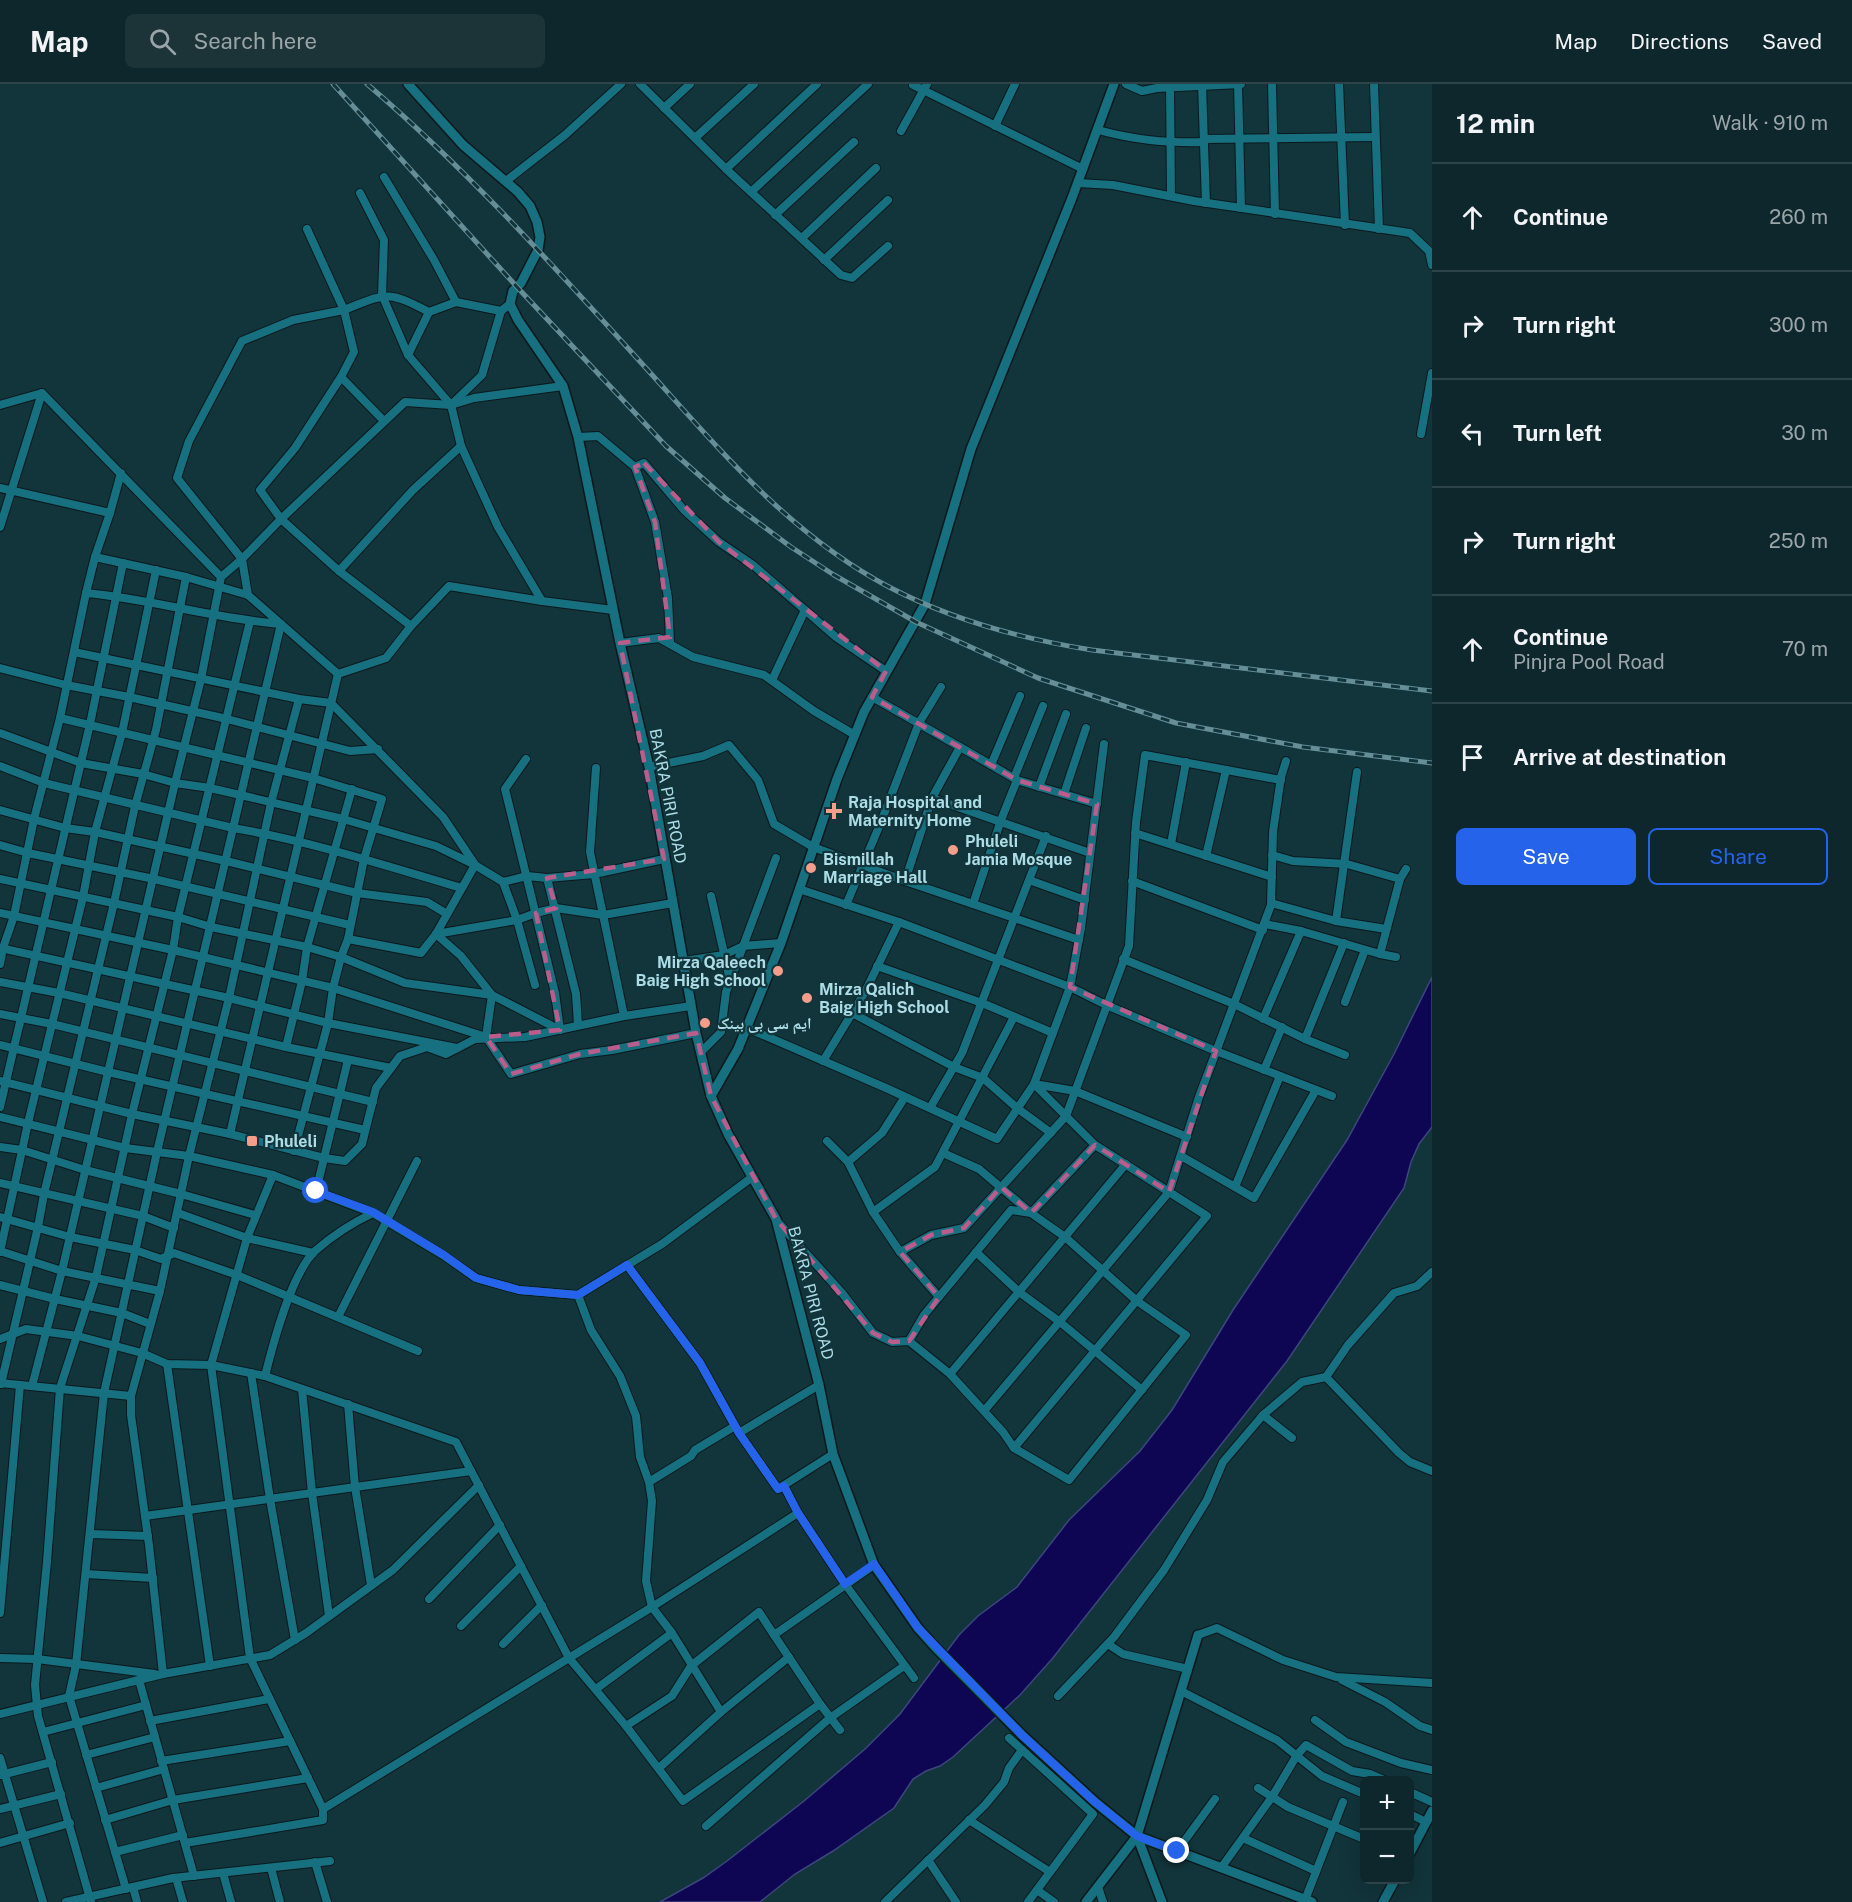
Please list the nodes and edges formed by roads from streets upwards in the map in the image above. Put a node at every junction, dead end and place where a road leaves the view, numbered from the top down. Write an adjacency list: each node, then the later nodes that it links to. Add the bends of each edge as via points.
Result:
1 (408, 84): 35 (street, via 463,145)
2 (621, 84): 35 (street)
3 (640, 84): 19 (street)
4 (690, 84): 19 (street)
5 (754, 84): 25 (street)
6 (868, 84): 37 (street)
7 (1015, 84): 20 (street)
8 (1114, 84): 22 (street)
9 (1126, 84): 17 (street, via 1142,91)
10 (1239, 84): 16 (street); 27 (street)
11 (1272, 84): 26 (street)
12 (1339, 84): 24 (street)
13 (1374, 84): 23 (street)
14 (814, 85): 32 (street)
15 (913, 85): 18 (street)
16 (1202, 85): 17 (street); 28 (street)
17 (1169, 86): 30 (street)
18 (926, 87): 20 (street); 21 (street)
19 (664, 108): 25 (street)
20 (995, 126): 33 (street)
21 (901, 130)
22 (1098, 130): 30 (street); 33 (street)
23 (1376, 136): 24 (street); 47 (street)
24 (1341, 137): 26 (street); 45 (street)
25 (695, 138): 32 (street)
26 (1273, 138): 27 (street); 43 (street)
27 (1239, 139): 28 (street); 42 (street)
28 (1204, 141): 30 (street); 41 (street)
29 (854, 142): 44 (street)
30 (1170, 143): 39 (street)
31 (876, 168): 48 (street)
32 (726, 169): 37 (street)
33 (1083, 169): 36 (street)
34 (384, 177): 53 (street)
35 (506, 181): 54 (street, via 530,206 540,237 538,250 513,291)
36 (1077, 183): 39 (street); 102 (street, via 971,449 925,604)
37 (752, 192): 44 (street)
38 (360, 193): 52 (street, via 384,240)
39 (1171, 196): 41 (street)
40 (888, 200): 50 (street)
41 (1206, 203): 42 (street)
42 (1241, 208): 43 (street)
43 (1275, 214): 45 (street)
44 (775, 215): 48 (street)
45 (1345, 225): 47 (street)
46 (307, 229): 55 (street)
47 (1379, 229): 51 (street, via 1410,233 1429,251)
48 (802, 238): 50 (street)
49 (888, 246): 50 (street, via 852,278 841,275)
50 (824, 260)
51 (1432, 265)
52 (382, 295): 55 (street); 57 (street, via 403,299); 58 (street)
53 (456, 302): 56 (street); 57 (street)
54 (510, 304): 56 (street); 61 (street, BAKRA PIRI ROAD)
55 (344, 310): 60 (street, via 354,352); 77 (street, via 293,320 242,341 189,441 177,478)
56 (501, 311): 64 (street, via 482,375)
57 (429, 312): 58 (street)
58 (408, 355): 64 (street)
59 (1432, 373): 66 (street)
60 (341, 377): 65 (street); 74 (street, via 295,448 260,490)
61 (563, 386): 64 (street, via 474,398); 67 (street, BAKRA PIRI ROAD)
62 (42, 393): 63 (street); 70 (street); 72 (street)
63 (0, 405)
64 (451, 405): 65 (street, via 405,402); 68 (street)
65 (384, 421): 74 (street)
66 (1421, 434)
67 (578, 436): 69 (street, via 598,436); 90 (street, BAKRA PIRI ROAD)
68 (461, 447): 80 (street, via 413,490); 88 (street, via 498,527)
69 (635, 467): 91 (street, via 644,463 684,510 719,542 753,565); 97 (street, via 655,522 669,598)
70 (121, 473): 73 (street); 81 (street)
71 (0, 488): 72 (street)
72 (12, 490): 73 (street); 75 (street)
73 (110, 513): 76 (street)
74 (281, 519): 77 (street); 80 (street)
75 (0, 527)
76 (95, 557): 78 (street); 84 (street)
77 (242, 559): 81 (street); 85 (street)
78 (123, 563): 79 (street); 86 (street)
79 (156, 570): 82 (street); 87 (street)
80 (339, 571): 95 (street)
81 (221, 577): 83 (street)
82 (186, 578): 83 (street); 89 (street)
83 (218, 586): 85 (street); 92 (street)
84 (86, 593): 86 (street); 98 (street)
85 (248, 595): 94 (street)
86 (116, 596): 87 (street); 99 (street)
87 (150, 602): 89 (street); 100 (street)
88 (542, 602): 90 (street); 95 (street, via 449,586)
89 (181, 608): 92 (street); 103 (street)
90 (613, 610): 96 (street, BAKRA PIRI ROAD)
91 (805, 610): 102 (street); 106 (street)
92 (213, 615): 93 (street); 105 (street)
93 (250, 621): 94 (street); 108 (street)
94 (280, 624): 104 (street); 111 (street)
95 (411, 626): 104 (street, via 386,658)
96 (620, 643): 97 (street, via 659,638); 146 (street, BAKRA PIRI ROAD)
97 (670, 643): 106 (street, via 693,657)
98 (74, 652): 99 (street); 107 (street)
99 (103, 659): 100 (street); 110 (street)
100 (136, 665): 103 (street); 113 (street)
101 (0, 668): 107 (street)
102 (886, 671): 114 (street)
103 (167, 673): 105 (street); 117 (street)
104 (338, 674): 116 (street)
105 (201, 679): 108 (street); 119 (street)
106 (772, 680): 130 (street)
107 (66, 685): 110 (street); 121 (street)
108 (234, 685): 111 (street); 122 (street)
109 (941, 687): 123 (street)
110 (95, 690): 113 (street); 124 (street)
111 (266, 692): 115 (street); 125 (street)
112 (1020, 696): 144 (street)
113 (129, 697): 117 (street); 128 (street)
114 (872, 697): 123 (street); 130 (street)
115 (299, 699): 116 (street); 129 (street)
116 (331, 703): 132 (street); 136 (street)
117 (160, 705): 119 (street); 131 (street)
118 (1043, 706): 154 (street)
119 (193, 711): 122 (street); 134 (street)
120 (1066, 714): 158 (street)
121 (60, 718): 124 (street); 137 (street)
122 (227, 719): 125 (street); 138 (street)
123 (919, 723): 135 (street); 201 (street)
124 (90, 724): 128 (street); 143 (street)
125 (257, 727): 129 (street); 141 (street)
126 (1086, 728): 162 (street)
127 (0, 733): 137 (street)
128 (122, 733): 131 (street); 148 (street)
129 (289, 734): 132 (street); 150 (street)
130 (855, 735): 187 (street)
131 (152, 741): 134 (street); 152 (street)
132 (322, 743): 136 (street, via 350,751); 153 (street)
133 (1104, 744): 167 (street)
134 (184, 747): 138 (street); 157 (street)
135 (960, 747): 144 (street); 165 (street)
136 (378, 749): 200 (street, via 443,817)
137 (51, 753): 143 (street); 156 (street)
138 (217, 756): 141 (street); 159 (street)
139 (526, 759): 208 (street, via 505,789)
140 (1286, 761): 155 (street)
141 (248, 762): 150 (street); 163 (street)
142 (1186, 762): 149 (street); 180 (street, via 1145,755); 185 (street)
143 (81, 764): 148 (street); 161 (street)
144 (991, 765): 154 (street)
145 (0, 766): 156 (street)
146 (649, 767): 187 (street, via 703,756 729,745 758,780 774,824); 198 (street, BAKRA PIRI ROAD)
147 (596, 768): 207 (street, via 590,852)
148 (111, 769): 152 (street); 164 (street)
149 (1226, 770): 155 (street); 194 (street)
150 (279, 771): 153 (street); 166 (street)
151 (1357, 772): 202 (street)
152 (143, 774): 157 (street); 168 (street)
153 (313, 778): 160 (street); 170 (street)
154 (1016, 779): 158 (street); 174 (street)
155 (1281, 780): 193 (street)
156 (44, 783): 161 (street); 172 (street)
157 (175, 783): 159 (street); 171 (street)
158 (1039, 787): 162 (street)
159 (210, 788): 163 (street); 175 (street)
160 (352, 789): 173 (street); 178 (street, via 382,799)
161 (74, 791): 164 (street); 176 (street)
162 (1064, 794): 167 (street)
163 (240, 795): 166 (street); 177 (street)
164 (104, 798): 168 (street); 179 (street)
165 (932, 798): 174 (street); 216 (street)
166 (271, 803): 170 (street); 181 (street)
167 (1096, 804): 191 (street)
168 (135, 806): 171 (street); 183 (street)
169 (0, 810): 172 (street)
170 (305, 810): 173 (street); 184 (street)
171 (169, 812): 175 (street); 188 (street)
172 (34, 819): 176 (street); 190 (street)
173 (343, 819): 178 (street); 189 (street)
174 (1001, 820): 182 (street); 234 (street)
175 (203, 821): 177 (street); 192 (street)
176 (65, 828): 179 (street); 196 (street)
177 (233, 828): 181 (street); 199 (street)
178 (374, 828): 197 (street); 200 (street, via 436,846)
179 (95, 832): 183 (street); 203 (street)
180 (1135, 833): 185 (street); 217 (street)
181 (265, 834): 184 (street); 204 (street)
182 (1046, 836): 191 (street); 215 (street)
183 (128, 841): 188 (street); 206 (street)
184 (298, 842): 189 (street); 209 (street)
185 (1171, 844): 194 (street)
186 (0, 845): 190 (street)
187 (813, 847): 201 (street); 224 (street)
188 (160, 848): 192 (street); 213 (street)
189 (334, 852): 197 (street); 220 (street)
190 (28, 853): 196 (street); 219 (street)
191 (1090, 853): 229 (street)
192 (194, 855): 199 (street); 221 (street)
193 (1272, 855): 202 (street, via 1293,861); 210 (street)
194 (1206, 856): 210 (street)
195 (776, 858): 266 (street)
196 (57, 859): 203 (street); 223 (street)
197 (364, 859): 222 (street); 226 (street)
198 (664, 859): 207 (street); 232 (street, BAKRA PIRI ROAD)
199 (226, 861): 204 (street); 225 (street)
200 (475, 864): 218 (street); 222 (street)
201 (864, 864): 216 (street); 235 (street)
202 (1344, 864): 214 (street); 248 (street)
203 (90, 865): 206 (street); 228 (street)
204 (257, 869): 209 (street); 230 (street)
205 (1406, 869): 214 (street)
206 (121, 873): 213 (street); 231 (street)
207 (594, 874): 211 (street); 242 (street)
208 (527, 876): 211 (street); 218 (street); 240 (street)
209 (289, 877): 220 (street); 238 (street)
210 (1272, 877): 233 (street)
211 (547, 878): 236 (street)
212 (0, 879): 219 (street)
213 (154, 879): 221 (street); 237 (street)
214 (1400, 879): 255 (street)
215 (1029, 880): 229 (street); 246 (street)
216 (905, 881): 234 (street)
217 (1132, 881): 253 (street); 277 (street, via 1129,946)
218 (503, 882): 247 (street)
219 (21, 884): 223 (street); 243 (street)
220 (326, 885): 226 (street); 245 (street)
221 (186, 888): 225 (street); 244 (street)
222 (462, 888): 241 (street)
223 (51, 890): 228 (street); 249 (street)
224 (799, 890): 235 (street); 263 (street)
225 (218, 893): 230 (street); 252 (street)
226 (357, 893): 241 (street, via 427,902); 251 (street)
227 (711, 896): 273 (street)
228 (83, 897): 231 (street); 254 (street)
229 (1085, 900): 262 (street)
230 (249, 901): 238 (street); 257 (street)
231 (114, 903): 237 (street); 259 (street)
232 (673, 903): 242 (street); 279 (street, BAKRA PIRI ROAD)
233 (1271, 903): 248 (street); 253 (street)
234 (973, 904): 246 (street)
235 (846, 905): 250 (street)
236 (556, 908): 240 (street); 242 (street); 318 (street, via 576,994)
237 (147, 910): 244 (street); 264 (street)
238 (282, 910): 245 (street); 261 (street)
239 (0, 913): 243 (street)
240 (536, 913): 247 (street); 321 (street)
241 (447, 914): 258 (street)
242 (603, 915): 310 (street)
243 (14, 916): 249 (street); 268 (street)
244 (178, 917): 252 (street); 269 (street)
245 (316, 917): 251 (street); 267 (street)
246 (1015, 918): 262 (street); 278 (street)
247 (517, 920): 258 (street); 291 (street)
248 (1336, 921): 255 (street)
249 (44, 922): 254 (street); 272 (street)
250 (899, 922): 278 (street); 283 (street)
251 (350, 925): 260 (street)
252 (211, 927): 257 (street); 276 (street)
253 (1264, 927): 256 (street); 302 (street)
254 (76, 928): 259 (street); 280 (street)
255 (1386, 929): 271 (street)
256 (1301, 931): 265 (street); 314 (street)
257 (242, 934): 261 (street); 282 (street)
258 (436, 934): 260 (street, via 422,953); 297 (street, via 462,956)
259 (106, 935): 264 (street); 284 (street)
260 (348, 939): 274 (street)
261 (276, 940): 267 (street); 285 (street)
262 (1079, 940): 293 (street)
263 (781, 943): 266 (street); 320 (street)
264 (139, 944): 269 (street); 286 (street)
265 (1344, 944): 270 (street); 328 (street)
266 (743, 946): 273 (street); 288 (street)
267 (308, 947): 274 (street); 287 (street)
268 (1, 948): 272 (street); 281 (street)
269 (173, 950): 276 (street); 290 (street)
270 (1365, 950): 271 (street); 300 (street)
271 (1380, 954): 275 (street)
272 (37, 955): 280 (street); 292 (street)
273 (724, 955): 279 (street); 288 (street)
274 (341, 957): 294 (street); 297 (street, via 405,983)
275 (1396, 957)
276 (204, 958): 282 (street); 295 (street)
277 (1123, 959): 302 (street); 303 (street)
278 (999, 960): 293 (street); 301 (street)
279 (684, 961): 305 (street, BAKRA PIRI ROAD)
280 (68, 963): 284 (street); 296 (street)
281 (0, 964)
282 (236, 965): 285 (street); 298 (street)
283 (877, 966): 301 (street); 307 (street)
284 (98, 970): 286 (street); 299 (street)
285 (268, 972): 287 (street); 304 (street)
286 (130, 977): 290 (street); 306 (street)
287 (302, 981): 294 (street); 309 (street)
288 (730, 981): 336 (street, via 721,1032)
289 (0, 982): 292 (street)
290 (165, 984): 295 (street); 311 (street)
291 (535, 985)
292 (28, 987): 296 (street); 313 (street)
293 (1070, 987): 303 (street); 325 (street)
294 (333, 988): 315 (street); 326 (street)
295 (195, 991): 298 (street); 317 (street)
296 (59, 993): 299 (street); 316 (street)
297 (492, 995): 321 (street); 326 (street)
298 (229, 998): 304 (street); 322 (street)
299 (90, 1001): 306 (street); 323 (street)
300 (1345, 1002)
301 (982, 1003): 312 (street); 345 (street)
302 (1234, 1004): 314 (street); 335 (street)
303 (1106, 1005): 335 (street); 359 (street)
304 (261, 1006): 309 (street); 327 (street)
305 (691, 1006): 310 (street); 324 (street, BAKRA PIRI ROAD)
306 (123, 1010): 311 (street); 329 (street)
307 (852, 1013): 342 (street); 345 (street)
308 (0, 1014): 313 (street)
309 (293, 1014): 315 (street); 331 (street)
310 (624, 1016): 318 (street)
311 (158, 1017): 317 (street); 332 (street)
312 (1014, 1017): 325 (street); 351 (street)
313 (21, 1018): 316 (street); 334 (street)
314 (1263, 1019): 319 (street)
315 (328, 1023): 333 (street); 337 (street)
316 (52, 1024): 323 (street); 340 (street)
317 (188, 1024): 322 (street); 339 (street)
318 (578, 1025): 321 (street)
319 (1282, 1027): 328 (street); 347 (street)
320 (747, 1028): 342 (street); 363 (street)
321 (560, 1030): 326 (street, via 525,1037)
322 (221, 1031): 327 (street); 344 (street)
323 (82, 1032): 329 (street); 343 (street)
324 (696, 1033): 326 (street, via 580,1054 511,1074); 336 (street, BAKRA PIRI ROAD)
325 (1053, 1033): 354 (street)
326 (486, 1037): 333 (street)
327 (253, 1039): 331 (street); 349 (street)
328 (1305, 1039): 338 (street)
329 (116, 1041): 332 (street); 348 (street)
330 (0, 1045): 334 (street)
331 (286, 1047): 337 (street)
332 (150, 1048): 339 (street); 352 (street)
333 (457, 1048): 346 (street, via 446,1054 427,1047 400,1056)
334 (14, 1049): 340 (street); 353 (street)
335 (1216, 1051): 347 (street); 385 (street)
336 (701, 1052): 363 (street, BAKRA PIRI ROAD)
337 (319, 1054): 341 (street); 356 (street)
338 (1345, 1055)
339 (179, 1056): 344 (street); 355 (street)
340 (45, 1057): 343 (street); 357 (street)
341 (348, 1060): 346 (street); 361 (street)
342 (824, 1061): 365 (street)
343 (75, 1063): 348 (street); 362 (street)
344 (213, 1064): 349 (street); 360 (street)
345 (954, 1067): 351 (street); 370 (street)
346 (391, 1068): 367 (street, via 376,1088)
347 (1264, 1070): 350 (street)
348 (108, 1072): 352 (street); 368 (street)
349 (245, 1072): 356 (street); 366 (street)
350 (1280, 1076): 358 (street); 410 (street)
351 (983, 1077): 371 (street); 378 (street)
352 (142, 1078): 355 (street); 372 (street)
353 (3, 1081): 357 (street); 369 (street)
354 (1034, 1084): 359 (street); 371 (street); 374 (street)
355 (173, 1086): 360 (street); 376 (street)
356 (310, 1086): 361 (street); 373 (street)
357 (36, 1090): 362 (street); 379 (street)
358 (1316, 1090): 364 (street); 410 (street, via 1254,1198)
359 (1075, 1091): 374 (street); 385 (street)
360 (206, 1093): 366 (street); 380 (street)
361 (340, 1093): 367 (street); 377 (street)
362 (68, 1096): 368 (street); 382 (street)
363 (711, 1096): 405 (street, BAKRA PIRI ROAD)
364 (1332, 1096)
365 (905, 1097): 370 (street); 400 (street, via 882,1133)
366 (238, 1101): 373 (street); 384 (street)
367 (373, 1102): 381 (street)
368 (100, 1105): 372 (street); 386 (street)
369 (0, 1107)
370 (930, 1108): 378 (street)
371 (1017, 1108): 378 (street, via 997,1139); 383 (street)
372 (132, 1114): 376 (street); 390 (street)
373 (302, 1116): 377 (street); 392 (street)
374 (1066, 1116): 383 (street); 388 (street)
375 (0, 1117): 379 (street)
376 (165, 1121): 380 (street); 393 (street)
377 (333, 1121): 381 (street); 397 (street)
378 (960, 1122): 394 (street)
379 (28, 1123): 382 (street); 391 (street)
380 (196, 1128): 384 (street); 395 (street)
381 (365, 1130): 397 (street, via 362,1144 345,1161)
382 (59, 1131): 386 (street); 398 (street)
383 (1051, 1133): 409 (street)
384 (230, 1134): 392 (street)
385 (1187, 1137): 396 (street)
386 (92, 1140): 390 (street); 402 (street)
387 (827, 1141): 400 (street)
388 (1095, 1145): 401 (street); 420 (street)
389 (0, 1147): 391 (street)
390 (125, 1148): 393 (street); 404 (street)
391 (22, 1150): 398 (street); 408 (street)
392 (294, 1151): 397 (street)
393 (157, 1152): 395 (street); 407 (street)
394 (943, 1153): 409 (street, via 979,1169); 418 (street, via 935,1167)
395 (189, 1156): 403 (street); 414 (street)
396 (1180, 1156): 410 (street); 412 (street)
397 (324, 1158): 411 (street)
398 (52, 1160): 402 (street); 413 (street)
399 (417, 1161): 425 (street)
400 (848, 1162): 418 (street)
401 (1126, 1164): 412 (street); 429 (street)
402 (85, 1170): 404 (street); 415 (street)
403 (273, 1175): 411 (street); 421 (street)
404 (119, 1178): 407 (street); 416 (street)
405 (751, 1178): 424 (street, BAKRA PIRI ROAD); 439 (street)
406 (0, 1183): 408 (street)
407 (151, 1186): 414 (street); 422 (street)
408 (13, 1187): 413 (street); 423 (street)
409 (1001, 1187): 420 (street); 434 (street, via 964,1228 931,1235)
410 (1235, 1187)
411 (316, 1191): 417 (street)
412 (1170, 1192): 441 (street); 454 (street, via 1207,1216)
413 (44, 1194): 415 (street); 426 (street)
414 (181, 1194): 419 (street); 421 (street)
415 (77, 1202): 416 (street); 428 (street)
416 (111, 1209): 422 (street); 431 (street)
417 (373, 1212): 425 (street); 436 (street, via 351,1223)
418 (873, 1212): 434 (street)
419 (178, 1213): 427 (street); 430 (street)
420 (1031, 1213): 429 (street); 435 (street, via 1011,1210)
421 (255, 1215): 430 (street)
422 (144, 1216): 427 (street); 432 (street)
423 (4, 1217): 426 (street); 433 (street)
424 (776, 1219): 464 (street, via 873,1333 892,1342); 477 (street, BAKRA PIRI ROAD)
425 (387, 1221): 450 (street, via 476,1278 519,1290); 457 (street)
426 (38, 1227): 428 (street); 438 (street)
427 (174, 1228): 437 (street)
428 (70, 1237): 431 (street); 440 (street)
429 (1065, 1237): 441 (street); 449 (street)
430 (247, 1238): 436 (street); 443 (street)
431 (102, 1245): 432 (street); 444 (street)
432 (135, 1250): 437 (street, via 161,1259); 445 (street)
433 (0, 1252): 438 (street)
434 (900, 1252): 452 (street)
435 (976, 1252): 449 (street); 452 (street)
436 (313, 1253): 451 (street)
437 (168, 1256): 443 (street, via 174,1254); 448 (street)
438 (31, 1259): 440 (street); 447 (street)
439 (627, 1265): 450 (street); 487 (street, via 700,1363)
440 (62, 1270): 444 (street); 453 (street)
441 (1103, 1271): 454 (street); 458 (street)
442 (1432, 1272): 474 (street, via 1417,1286 1394,1293 1348,1345)
443 (237, 1275): 451 (street); 470 (street)
444 (96, 1277): 445 (street); 455 (street)
445 (127, 1284): 448 (street); 456 (street)
446 (0, 1285): 447 (street)
447 (23, 1290): 453 (street); 461 (street)
448 (160, 1291): 459 (street)
449 (1019, 1292): 458 (street); 472 (street)
450 (578, 1295): 493 (street, via 591,1330 620,1376 636,1416 640,1458)
451 (290, 1297): 457 (street); 473 (street)
452 (939, 1297): 464 (street)
453 (55, 1299): 455 (street); 460 (street)
454 (1137, 1301): 467 (street); 481 (street, via 1186,1335)
455 (88, 1306): 456 (street); 462 (street)
456 (122, 1313): 459 (street); 465 (street)
457 (338, 1317): 466 (street)
458 (1059, 1322): 467 (street); 485 (street)
459 (150, 1324): 468 (street)
460 (47, 1332): 461 (street, via 26,1329); 462 (street); 478 (street)
461 (12, 1334): 463 (street); 475 (street)
462 (78, 1336): 465 (street); 479 (street)
463 (0, 1339)
464 (909, 1341): 472 (street)
465 (114, 1346): 468 (street); 482 (street)
466 (418, 1351)
467 (1095, 1352): 481 (street); 489 (street)
468 (142, 1353): 469 (street); 483 (street)
469 (167, 1364): 470 (street); 500 (street)
470 (211, 1365): 471 (street); 499 (street)
471 (251, 1373): 473 (street); 498 (street)
472 (950, 1374): 485 (street)
473 (265, 1376): 480 (street)
474 (1326, 1377): 486 (street, via 1302,1382); 491 (street, via 1399,1453)
475 (0, 1384): 476 (street)
476 (20, 1385): 478 (street); 515 (street)
477 (819, 1385): 487 (street); 490 (street, BAKRA PIRI ROAD)
478 (32, 1386): 479 (street)
479 (60, 1388): 482 (street); 528 (street)
480 (302, 1389): 484 (street); 497 (street)
481 (1142, 1390): 489 (street, via 1069,1480)
482 (104, 1393): 483 (street); 504 (street)
483 (131, 1396): 502 (street)
484 (348, 1404): 492 (street, via 456,1442); 496 (street)
485 (984, 1411): 489 (street)
486 (1263, 1415): 488 (street); 523 (street, via 1223,1462 1207,1500 1164,1570)
487 (737, 1430): 493 (street, via 695,1450); 495 (street, via 778,1489)
488 (1292, 1438)
489 (1014, 1448)
490 (834, 1454): 495 (street); 506 (street, BAKRA PIRI ROAD)
491 (1432, 1470)
492 (471, 1471): 494 (street); 496 (street)
493 (649, 1482): 514 (street, via 652,1501 646,1581)
494 (479, 1485): 503 (street); 511 (street, via 393,1570)
495 (784, 1486): 501 (street)
496 (355, 1487): 497 (street); 511 (street)
497 (312, 1493): 498 (street); 516 (street)
498 (270, 1499): 499 (street); 521 (street)
499 (229, 1504): 500 (street); 526 (street)
500 (189, 1510): 502 (street); 530 (street)
501 (798, 1513): 510 (street); 514 (street)
502 (146, 1516): 505 (street)
503 (500, 1525): 507 (street); 512 (street)
504 (91, 1534): 505 (street); 508 (street)
505 (148, 1536): 509 (street)
506 (874, 1564): 510 (street); 593 (street, BAKRA PIRI ROAD, via 934,1647 1008,1721)
507 (521, 1566): 513 (street); 517 (street)
508 (86, 1574): 509 (street); 529 (street)
509 (153, 1578): 534 (street)
510 (845, 1584): 519 (street); 532 (street)
511 (371, 1585): 516 (street)
512 (429, 1599)
513 (542, 1605): 522 (street); 527 (street)
514 (652, 1607): 518 (street); 527 (street)
515 (0, 1613)
516 (329, 1616): 521 (street)
517 (461, 1626)
518 (672, 1633): 531 (street); 539 (street)
519 (774, 1635): 524 (street); 531 (street, via 759,1612)
520 (1198, 1635): 533 (street); 535 (street, via 1217,1628 1283,1660)
521 (295, 1640): 526 (street, via 270,1655)
522 (503, 1644)
523 (1107, 1644): 533 (street, via 1123,1654); 542 (street)
524 (789, 1657): 545 (street); 547 (street)
525 (0, 1658): 528 (street)
526 (250, 1658): 530 (street); 543 (street)
527 (569, 1658): 539 (street); 583 (street)
528 (37, 1659): 529 (street); 546 (street)
529 (76, 1665): 534 (street); 541 (street)
530 (210, 1666): 534 (street)
531 (692, 1666): 547 (street); 553 (street, via 672,1696)
532 (904, 1666): 536 (street); 549 (street)
533 (1188, 1669): 540 (street)
534 (163, 1674): 537 (street)
535 (1336, 1677): 538 (street); 555 (street)
536 (914, 1678)
537 (139, 1680): 541 (street); 544 (street)
538 (1432, 1683)
539 (596, 1689): 553 (street)
540 (1181, 1691): 562 (street, via 1277,1740); 593 (street)
541 (69, 1696): 546 (street); 552 (street)
542 (1058, 1696)
543 (269, 1699): 551 (street); 559 (street)
544 (146, 1704): 551 (street); 552 (street)
545 (820, 1704): 549 (street); 566 (street, via 683,1801)
546 (37, 1705): 548 (street); 556 (street)
547 (721, 1712): 566 (street)
548 (0, 1714)
549 (831, 1718): 554 (street); 590 (street)
550 (1315, 1720): 567 (street, via 1346,1742)
551 (150, 1721): 557 (street)
552 (76, 1723): 556 (street); 561 (street)
553 (626, 1726): 566 (street)
554 (840, 1730)
555 (1432, 1730)
556 (43, 1732): 564 (street)
557 (155, 1737): 561 (street); 565 (street)
558 (1009, 1738): 560 (street)
559 (290, 1741): 565 (street); 570 (street)
560 (1022, 1750): 587 (street, via 1004,1782); 607 (street, via 1093,1814)
561 (86, 1755): 571 (street)
562 (1297, 1755): 569 (street, via 1305,1745 1352,1771); 573 (street, via 1322,1776); 576 (street)
563 (0, 1758): 568 (street)
564 (52, 1762): 568 (street); 574 (street)
565 (163, 1765): 571 (street); 578 (street)
566 (659, 1768)
567 (1432, 1770)
568 (2, 1775): 581 (street)
569 (1375, 1776)
570 (308, 1778): 578 (street); 583 (street)
571 (96, 1788): 586 (street)
572 (1258, 1788): 576 (street)
573 (1360, 1792)
574 (61, 1794): 581 (street); 589 (street)
575 (1414, 1794): 580 (street)
576 (1272, 1797): 591 (street); 595 (street)
577 (1215, 1799): 599 (street)
578 (173, 1800): 586 (street); 596 (street)
579 (1343, 1802): 591 (street)
580 (1432, 1802)
581 (14, 1805): 582 (street); 592 (street)
582 (0, 1809)
583 (323, 1809): 596 (street, via 323,1820)
584 (1432, 1811): 588 (street)
585 (1414, 1816): 588 (street)
586 (105, 1820): 600 (street)
587 (969, 1820): 601 (street); 607 (street)
588 (1426, 1822): 598 (street)
589 (70, 1823): 592 (street); 615 (street)
590 (706, 1826)
591 (1334, 1826): 594 (street); 606 (street)
592 (23, 1836): 597 (street); 617 (street)
593 (1137, 1836): 599 (street); 612 (street); 630 (street)
594 (1360, 1837)
595 (1243, 1838): 605 (street); 606 (street)
596 (184, 1839): 600 (street); 609 (street)
597 (0, 1843)
598 (1414, 1845)
599 (1177, 1851): 605 (street)
600 (115, 1852): 613 (street)
601 (928, 1860): 624 (street); 625 (street)
602 (330, 1861): 603 (street)
603 (315, 1862): 604 (street); 623 (street)
604 (271, 1868): 608 (street); 622 (street)
605 (1221, 1868): 616 (street)
606 (1316, 1871): 616 (street)
607 (1050, 1872): 614 (street)
608 (223, 1874): 609 (street); 621 (street)
609 (194, 1876): 610 (street)
610 (176, 1878): 613 (street); 620 (street)
611 (1393, 1884): 631 (street)
612 (1098, 1887): 628 (street); 629 (street)
613 (129, 1888): 615 (street); 619 (street)
614 (1037, 1890): 626 (street); 627 (street)
615 (91, 1899): 618 (street)
616 (1309, 1901)
617 (43, 1902)
618 (66, 1902)
619 (137, 1902)
620 (183, 1902)
621 (231, 1902)
622 (280, 1902)
623 (327, 1902)
624 (885, 1902)
625 (956, 1902)
626 (1028, 1902)
627 (1054, 1902)
628 (1086, 1902)
629 (1103, 1902)
630 (1162, 1902)
631 (1383, 1902)

